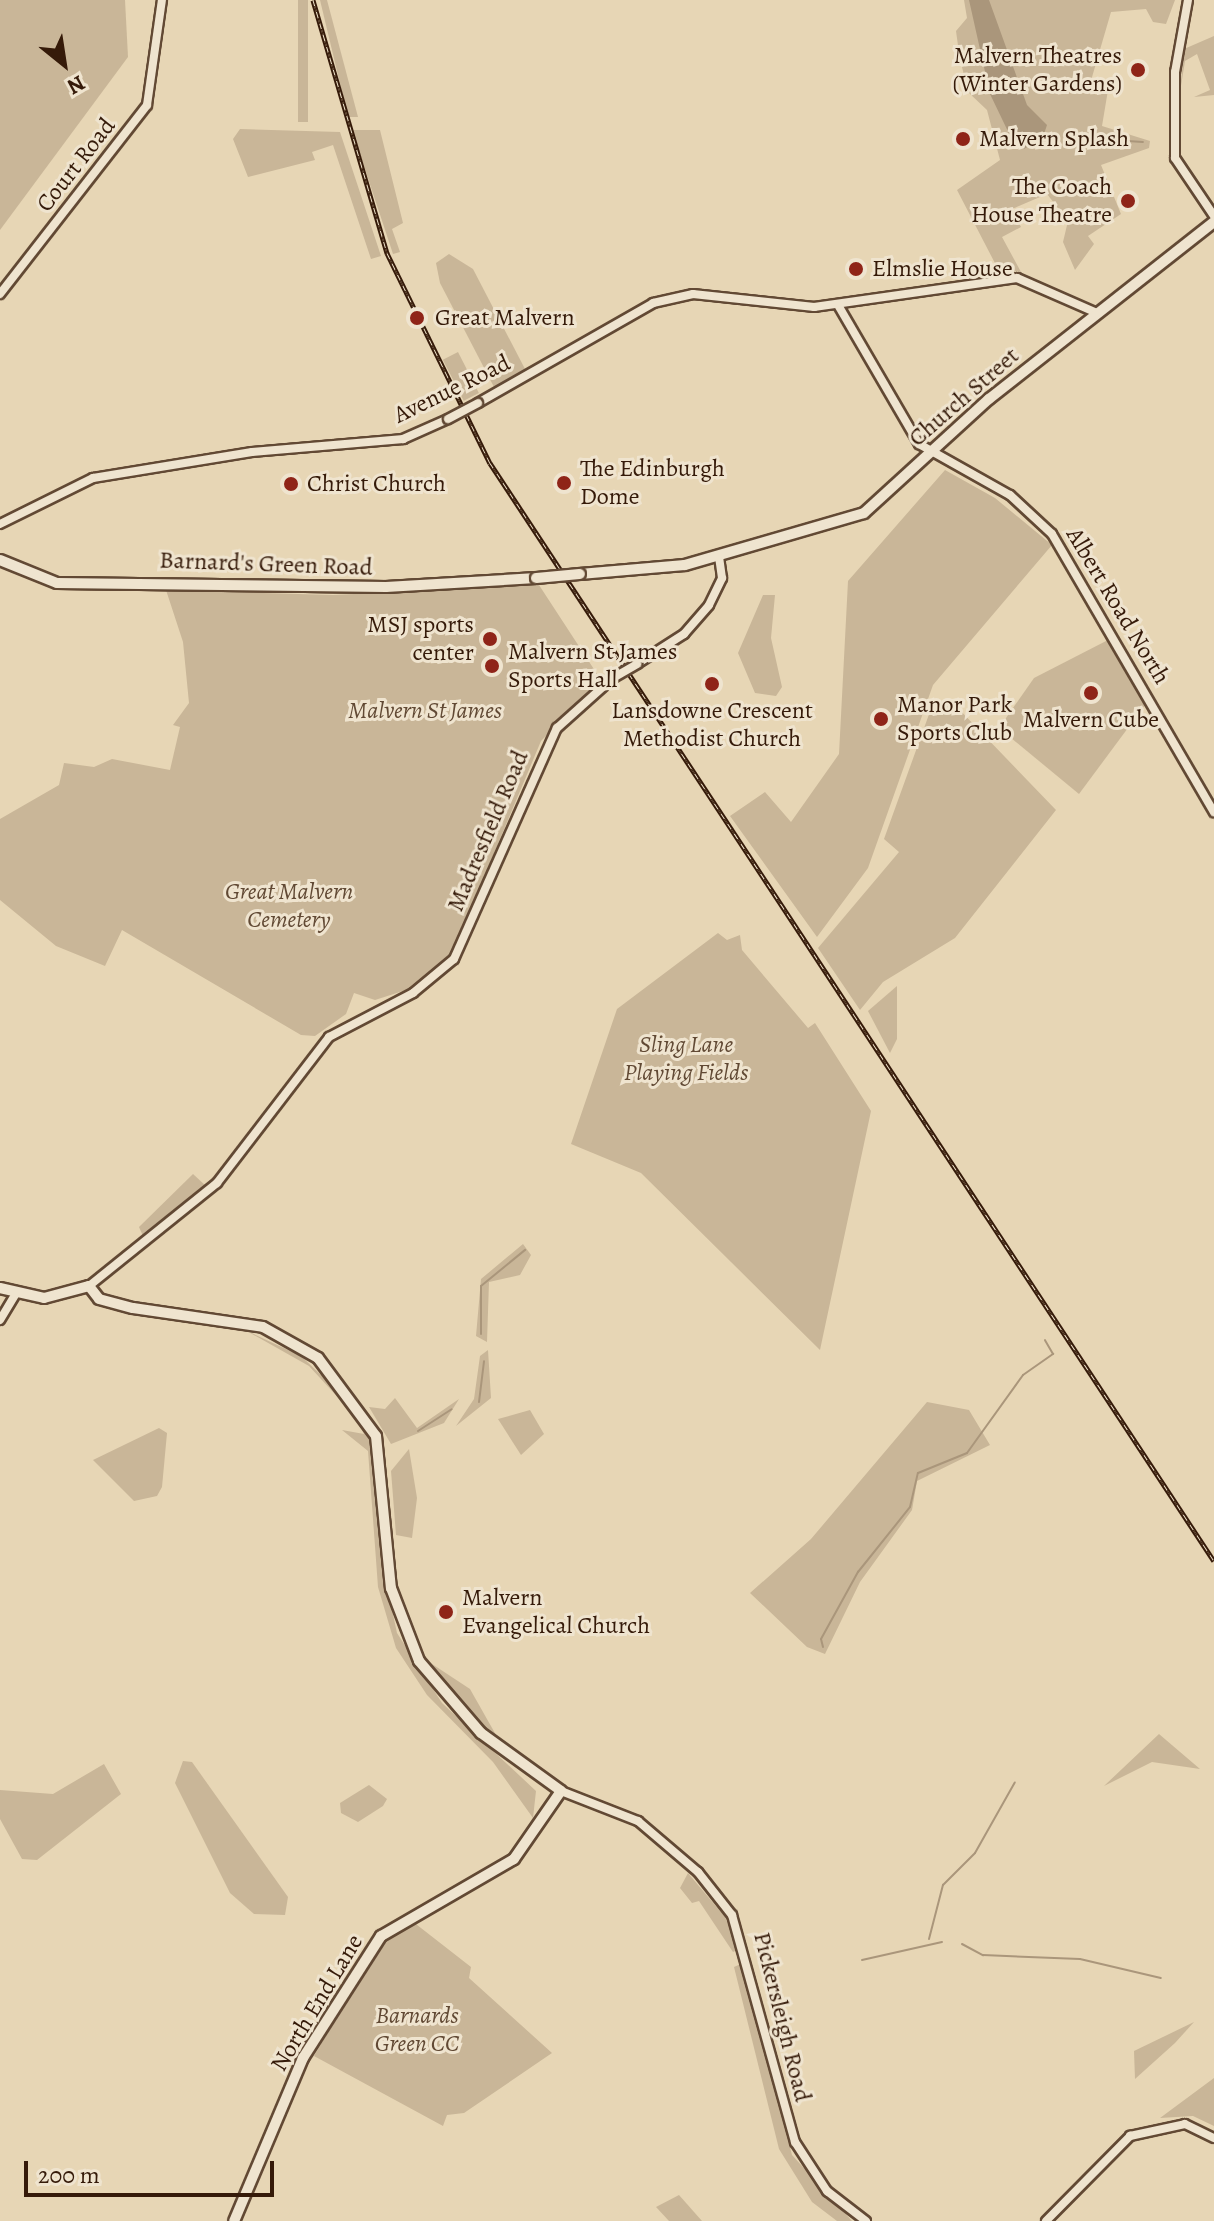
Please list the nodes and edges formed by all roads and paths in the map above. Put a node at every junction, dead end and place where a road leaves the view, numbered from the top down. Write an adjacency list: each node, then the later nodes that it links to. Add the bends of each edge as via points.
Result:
1 (162, 0): 4 (street, Court Road, via 147,105)
2 (1188, 0): 3 (street, via 1175,72 1175,158)
3 (1214, 219): 6 (main road, Church Street)
4 (0, 294)
5 (838, 305): 6 (street, Avenue Road, via 1017,278); 7 (street, Albert Road North, via 905,426); 8 (street, Avenue Road, bridge, via 670,297 403,439 252,452 93,478)
6 (1097, 313): 7 (main road, Church Street)
7 (932, 449): 9 (main road, Church Street, via 864,513); 11 (street, Albert Road North, via 1010,495 1052,534)
8 (0, 524)
9 (719, 556): 10 (main road, Barnard's Green Road, bridge, via 580,574 386,587 57,583); 12 (street, Madresfield Road, bridge, via 722,578 709,605 684,634 613,678 557,728 454,959 413,993 329,1037 217,1183)
10 (0, 560)
11 (1214, 812)
12 (89, 1286): 14 (main road, via 44,1298); 16 (main road, Pickersleigh Road, via 99,1299 133,1308 263,1327 294,1340 340,1381 376,1436 391,1588 419,1661 481,1733)
13 (0, 1288): 14 (main road)
14 (15, 1295): 15 (street)
15 (0, 1320)
16 (561, 1791): 18 (main road, North End Lane, via 514,1859 417,1910 374,1946 303,2058); 19 (street, Pickersleigh Road, via 638,1821 698,1872 732,1915 799,2150 827,2191)
17 (1214, 2138): 20 (street, via 1185,2124 1130,2136)
18 (234, 2221)
19 (866, 2221)
20 (1046, 2221)

